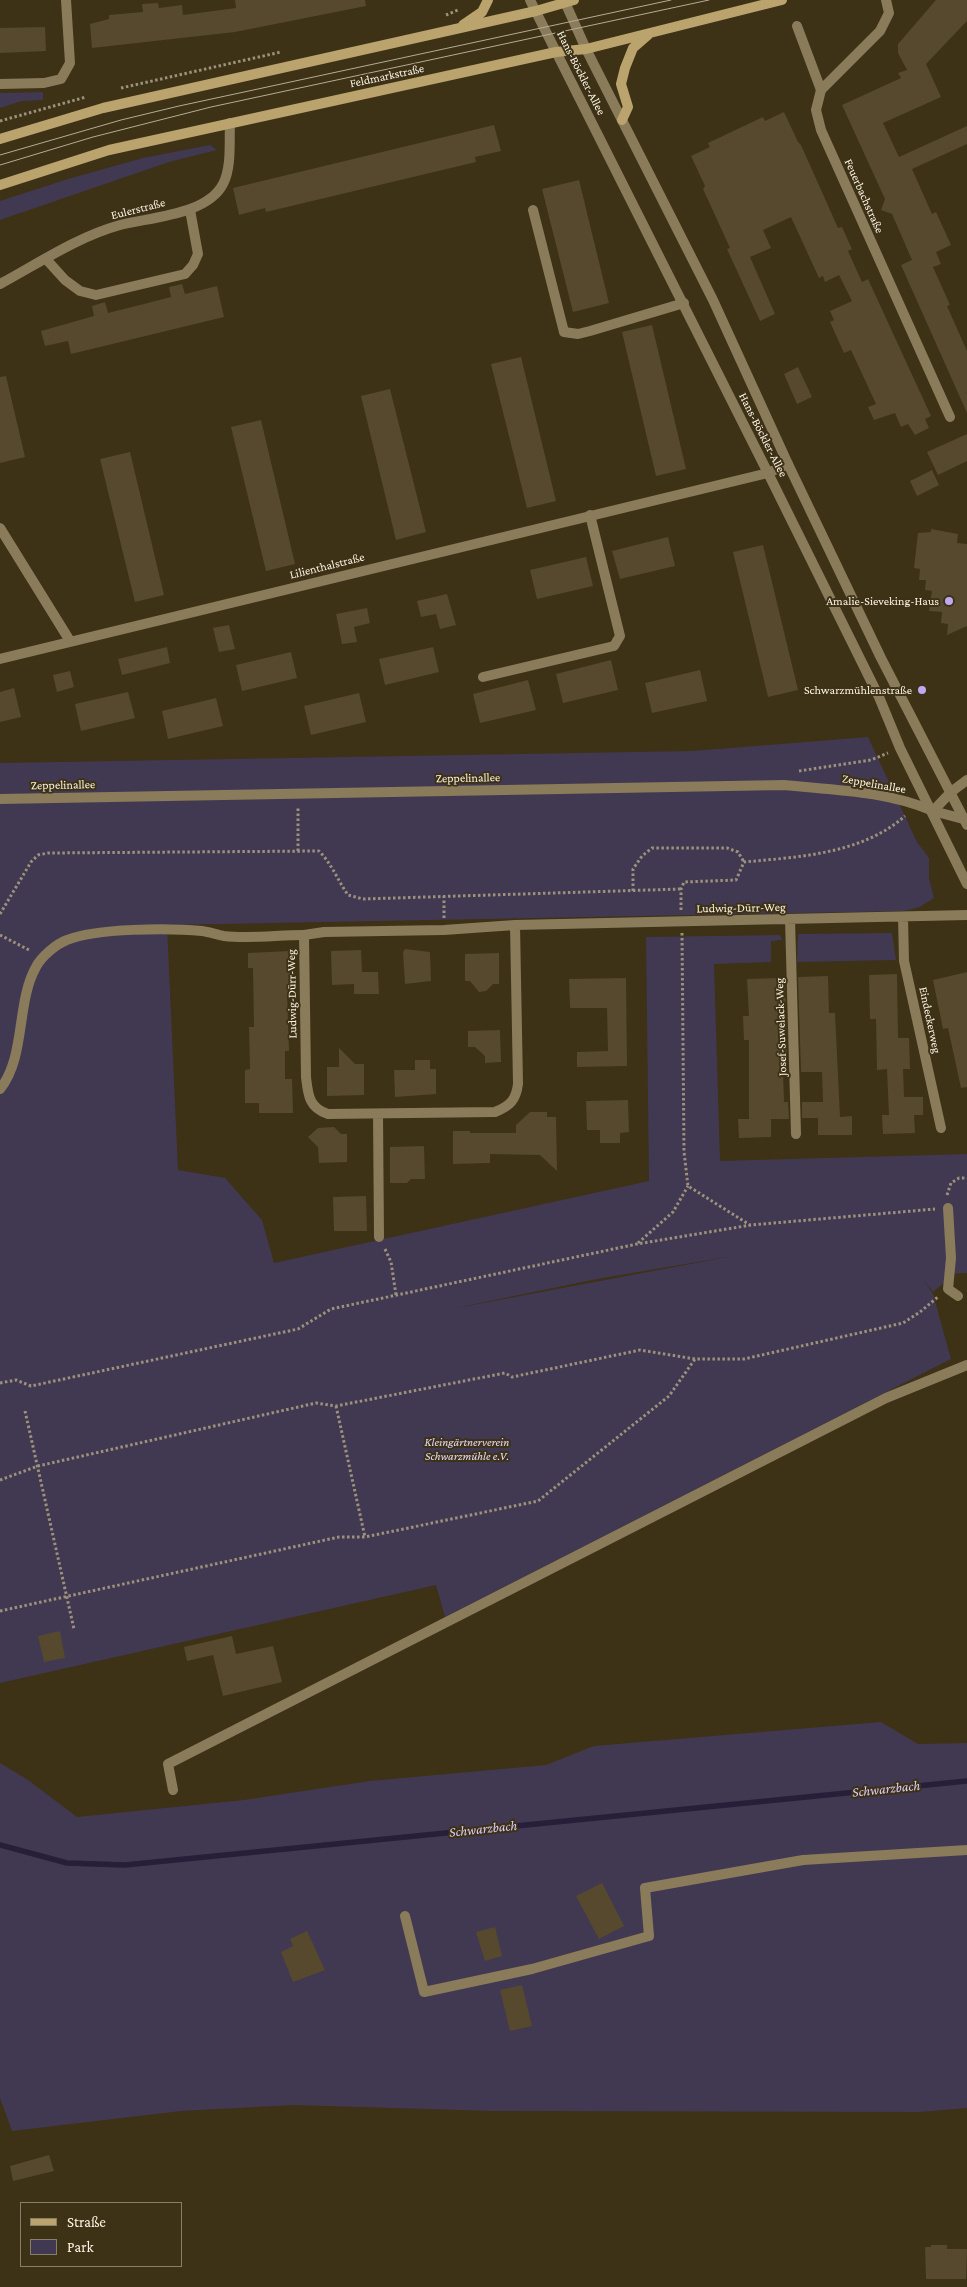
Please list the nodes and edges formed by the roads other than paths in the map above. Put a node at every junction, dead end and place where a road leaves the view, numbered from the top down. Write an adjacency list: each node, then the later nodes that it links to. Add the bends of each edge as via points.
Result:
1 (66, 0): 13 (street, via 70,63 61,79 44,83)
2 (488, 0): 9 (main road, via 482,12)
3 (530, 0): 7 (street, Hans-Böckler-Allee)
4 (782, 0): 10 (main road, Feldmarkstraße)
5 (886, 0): 14 (street, via 889,13 880,31)
6 (568, 1): 7 (main road); 11 (street, Hans-Böckler-Allee)
7 (536, 11): 9 (main road); 12 (street, Hans-Böckler-Allee)
8 (796, 26): 14 (street)
9 (457, 29): 17 (main road, via 178,91 71,117)
10 (649, 34): 11 (main road, Feldmarkstraße); 15 (main road, via 633,48 625,68 621,84 628,107)
11 (586, 49): 12 (main road, Feldmarkstraße); 15 (street, Hans-Böckler-Allee)
12 (556, 52): 16 (main road, Feldmarkstraße); 23 (street, Hans-Böckler-Allee)
13 (0, 84)
14 (821, 90): 24 (street, Feuerbachstraße, via 816,110 821,130)
15 (622, 120): 25 (street, Hans-Böckler-Allee, via 713,300)
16 (230, 123): 18 (main road, Feldmarkstraße, via 110,150); 19 (street, Eulerstraße, via 224,184 207,202)
17 (0, 139)
18 (0, 185)
19 (190, 210): 21 (street, Eulerstraße, via 118,226 78,241); 21 (street, via 198,254 185,274 96,295 80,291)
20 (533, 210): 23 (street, via 564,332 584,332)
21 (46, 260): 22 (street, Eulerstraße)
22 (0, 284)
23 (684, 304): 26 (street, Hans-Böckler-Allee)
24 (950, 417)
25 (788, 464): 26 (street, Lilienthalstraße); 33 (street, Hans-Böckler-Allee, via 881,658)
26 (768, 473): 27 (street, Lilienthalstraße); 35 (street, Hans-Böckler-Allee)
27 (590, 516): 29 (street, Lilienthalstraße); 31 (street, via 620,636 614,646)
28 (0, 528): 29 (street)
29 (70, 641): 30 (street, Lilienthalstraße)
30 (0, 658)
31 (482, 677)
32 (967, 780): 33 (street)
33 (951, 792): 35 (street); 36 (street, Hans-Böckler-Allee)
34 (0, 799): 35 (street, Zeppelinallee, via 784,785 891,798)
35 (933, 811): 36 (street, Zeppelinallee); 37 (street, Hans-Böckler-Allee)
36 (966, 822)
37 (967, 884)
38 (967, 915): 39 (street, Ludwig-Dürr-Weg)
39 (903, 917): 40 (street, Ludwig-Dürr-Weg); 45 (street, Eindeckerweg, via 904,961)
40 (790, 919): 41 (street, Ludwig-Dürr-Weg); 46 (street, Josef-Suwelack-Weg)
41 (515, 925): 42 (street, Ludwig-Dürr-Weg); 44 (street, Ludwig-Dürr-Weg, via 518,1084 512,1102 495,1112)
42 (304, 935): 43 (street, via 225,936 203,931 94,933 66,940 35,967 13,1064); 44 (street, Ludwig-Dürr-Weg, via 308,1096 316,1108 328,1114)
43 (0, 1089)
44 (378, 1114): 48 (street)
45 (941, 1128)
46 (796, 1134)
47 (948, 1208): 49 (street, via 951,1258 948,1289)
48 (379, 1237)
49 (958, 1296)
50 (967, 1365): 51 (street, via 886,1398 168,1764)
51 (173, 1790)
52 (967, 1850): 53 (street, via 802,1860 645,1888 649,1936 532,1969 424,1992)
53 (405, 1916)

